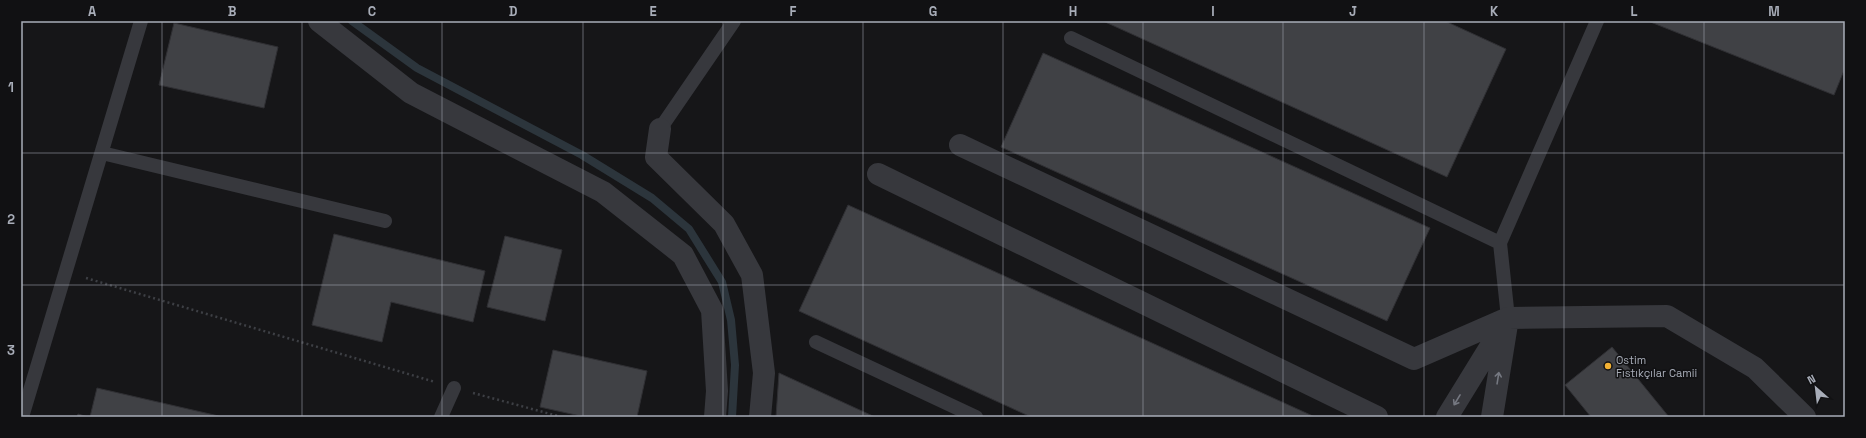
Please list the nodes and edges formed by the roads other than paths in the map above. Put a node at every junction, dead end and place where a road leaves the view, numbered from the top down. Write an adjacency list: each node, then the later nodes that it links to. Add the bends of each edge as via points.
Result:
1 (141, 21): 8 (lane)
2 (319, 21): 17 (street, via 411,93 603,192 683,255 712,310 717,391)
3 (734, 21): 6 (lane)
4 (1597, 21): 11 (lane)
5 (1071, 38): 11 (lane)
6 (660, 129): 18 (street, via 656,157 724,224 752,275 764,373)
7 (960, 145): 12 (street, via 1414,359)
8 (102, 153): 10 (lane); 15 (lane)
9 (878, 174): 20 (street)
10 (385, 221)
11 (1500, 243): 12 (lane)
12 (1508, 318): 21 (street, one-way to 21); 22 (street, one-way to 12); 23 (street, via 1667,316 1755,368)
13 (816, 342): 19 (lane)
14 (454, 388): 16 (lane)
15 (22, 417)
16 (442, 417)
17 (715, 417)
18 (760, 417)
19 (976, 417)
20 (1377, 417)
21 (1447, 417)
22 (1492, 417)
23 (1805, 417)

